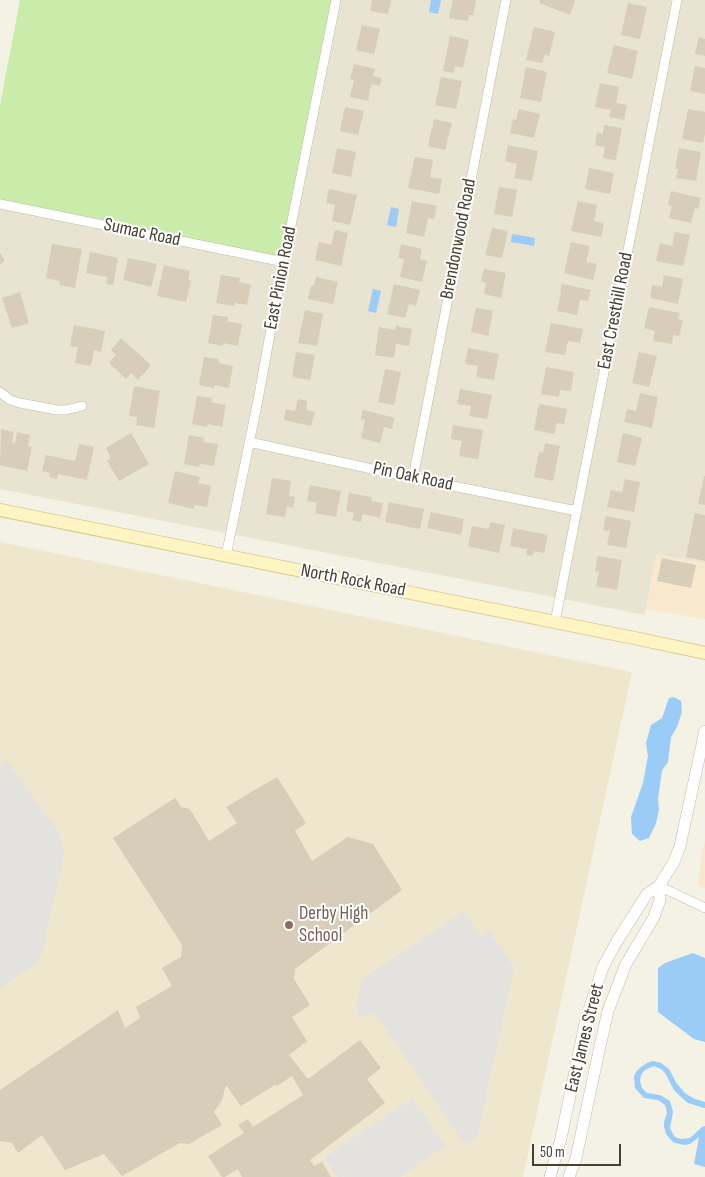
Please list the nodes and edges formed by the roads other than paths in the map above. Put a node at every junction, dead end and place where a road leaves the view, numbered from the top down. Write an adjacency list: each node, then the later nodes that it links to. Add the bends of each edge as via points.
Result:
1 (336, 0): 5 (street, East Pinion Road)
2 (506, 0): 9 (street, Brendonwood Road)
3 (677, 0): 11 (street, East Cresthill Road)
4 (0, 204): 5 (street, Sumac Road)
5 (284, 262): 8 (street, East Pinion Road)
6 (0, 392): 7 (street, via 20,404 57,410)
7 (82, 406)
8 (249, 442): 9 (street, Pin Oak Road); 12 (street, East Pinion Road)
9 (413, 478): 11 (street, Pin Oak Road)
10 (0, 510): 12 (main road, North Rock Road)
11 (577, 511): 13 (street, East Cresthill Road)
12 (226, 556): 13 (main road, North Rock Road)
13 (555, 622): 14 (main road, North Rock Road)
14 (705, 653)
15 (705, 731): 16 (street, East James Street, via 680,846)
16 (659, 886): 17 (street); 18 (street, East James Street, via 647,894 603,968 586,1019); 19 (street, East James Street, via 660,900 654,917 626,964 608,1011)
17 (705, 908)
18 (550, 1177)
19 (569, 1177)

